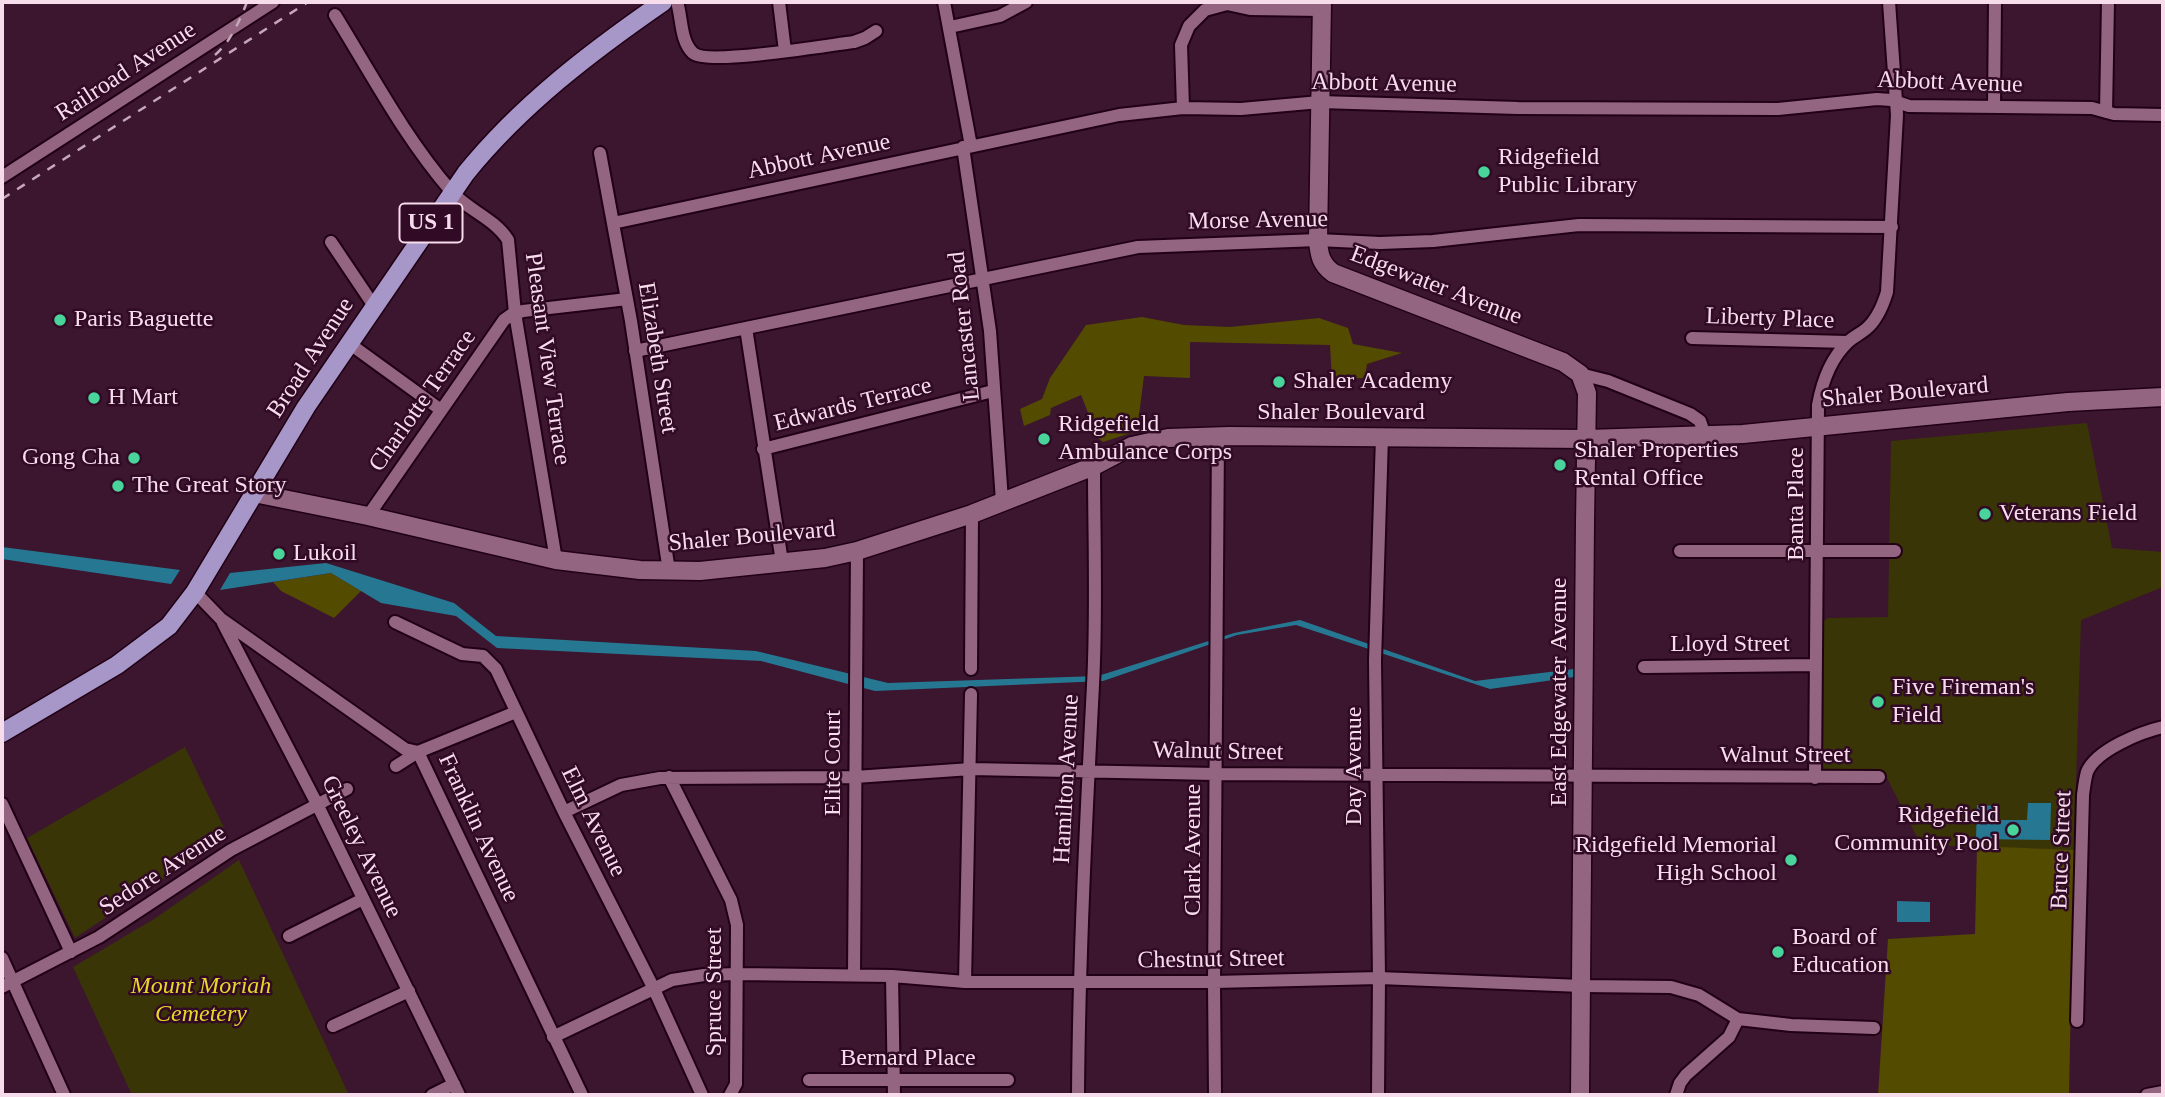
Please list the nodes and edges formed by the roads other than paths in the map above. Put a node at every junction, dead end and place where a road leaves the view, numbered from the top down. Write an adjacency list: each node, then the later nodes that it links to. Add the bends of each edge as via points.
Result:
1 (273, 2): 23 (street, Railroad Avenue)
2 (663, 2): 24 (main road, Broad Avenue / US 1, via 527,107)
3 (677, 2): 14 (street, via 687,44 698,57)
4 (779, 2): 14 (street)
5 (944, 2): 12 (street, Lancaster Road)
6 (1026, 2): 12 (street, via 1000,16)
7 (1889, 2): 15 (street, Banta Place)
8 (1994, 2): 18 (street)
9 (2108, 2): 19 (street)
10 (1322, 6): 16 (street, Edgewater Avenue); 17 (street, via 1250,9 1227,4 1205,10 1189,26 1181,45)
11 (335, 15): 24 (street, Pleasant View Terrace, via 414,143)
12 (950, 27): 21 (street, Lancaster Road)
13 (876, 30): 14 (street, via 854,42)
14 (785, 51)
15 (1897, 102): 16 (street, Abbott Avenue, via 1877,99 1778,109); 18 (street, Abbott Avenue); 26 (street, Banta Place)
16 (1320, 103): 17 (street, Abbott Avenue, via 1241,109); 27 (street, Edgewater Avenue)
17 (1184, 107): 21 (street, Abbott Avenue, via 1119,115)
18 (1994, 107): 19 (street, Abbott Avenue)
19 (2106, 112): 20 (street, Abbott Avenue)
20 (2163, 115)
21 (967, 147): 25 (street, Abbott Avenue); 29 (street, Lancaster Road)
22 (600, 153): 25 (street, Elizabeth Street)
23 (2, 177)
24 (452, 193): 31 (main road, Broad Avenue / US 1); 32 (street, Pleasant View Terrace, via 508,240)
25 (613, 223): 30 (street, Elizabeth Street)
26 (1892, 227): 27 (street, Morse Avenue, via 1579,225 1433,241); 35 (street, Banta Place, via 1890,276 1883,304 1868,328)
27 (1318, 240): 29 (street, Morse Avenue, via 1138,247); 38 (street, Edgewater Avenue, via 1320,257 1334,273 1563,362)
28 (331, 242): 31 (street)
29 (983, 278): 33 (street, Morse Avenue); 39 (street, Lancaster Road)
30 (627, 299): 32 (street); 37 (street, Elizabeth Street)
31 (374, 306): 36 (main road, Broad Avenue / US 1)
32 (515, 313): 41 (street, Charlotte Terrace, via 504,320); 57 (street, Pleasant View Terrace)
33 (746, 328): 37 (street, Morse Avenue); 47 (street)
34 (1692, 338): 35 (street, Liberty Place)
35 (1847, 342): 42 (street, Banta Place, via 1826,376)
36 (350, 344): 41 (street); 49 (main road, Broad Avenue / US 1)
37 (635, 351): 59 (street, Elizabeth Street)
38 (1580, 374): 43 (street, via 1599,377 1690,414 1700,421); 46 (street, East Edgewater Avenue, via 1587,393)
39 (993, 391): 47 (street, Edwards Terrace); 50 (street, Lancaster Road)
40 (2163, 397): 42 (street, Shaler Boulevard)
41 (442, 410): 52 (street, Charlotte Terrace)
42 (1818, 425): 43 (street, Shaler Boulevard); 55 (street, Banta Place)
43 (1705, 436): 46 (street, Shaler Boulevard)
44 (1218, 437): 45 (street, Shaler Boulevard); 48 (street, Shaler Boulevard, via 1168,438 1132,446); 74 (street, Clark Avenue)
45 (1382, 437): 46 (street, Shaler Boulevard); 75 (street, Day Avenue)
46 (1588, 439): 76 (street, East Edgewater Avenue)
47 (763, 449): 58 (street)
48 (1094, 466): 50 (street, Shaler Boulevard); 73 (street, Hamilton Avenue, via 1093,679)
49 (254, 493): 52 (street, Shaler Boulevard); 60 (main road, Broad Avenue / US 1)
50 (1002, 501): 51 (street, Shaler Boulevard)
51 (972, 514): 53 (street, Shaler Boulevard); 65 (street)
52 (368, 516): 57 (street, Shaler Boulevard)
53 (858, 551): 58 (street, Shaler Boulevard); 78 (street, Elite Court)
54 (1680, 551): 55 (street)
55 (1817, 551): 56 (street); 63 (street, Banta Place)
56 (1895, 551)
57 (556, 560): 59 (street, Shaler Boulevard)
58 (782, 562): 59 (street, Shaler Boulevard)
59 (669, 571)
60 (195, 592): 61 (street, Franklin Avenue); 69 (main road, Broad Avenue / US 1, via 159,636)
61 (220, 619): 70 (street, Franklin Avenue, via 405,749); 83 (street, Greeley Avenue)
62 (396, 622): 67 (street, Elm Avenue, via 462,654 476,654 491,662)
63 (1816, 665): 64 (street, Lloyd Street); 80 (street, Banta Place)
64 (1644, 667)
65 (971, 668)
66 (971, 694): 72 (street)
67 (516, 712): 70 (street); 84 (street, Elm Avenue)
68 (2163, 727): 101 (street, Bruce Street, via 2115,745 2086,776)
69 (2, 733)
70 (418, 752): 71 (street); 104 (street, Franklin Avenue)
71 (396, 766)
72 (971, 769): 73 (street, Walnut Street); 78 (street, Walnut Street); 93 (street)
73 (1087, 771): 74 (street, Walnut Street); 94 (street, Hamilton Avenue)
74 (1215, 774): 75 (street, Walnut Street); 95 (street, Clark Avenue)
75 (1375, 775): 76 (street, Walnut Street); 92 (street, Day Avenue)
76 (1584, 775): 80 (street, Walnut Street); 97 (street, East Edgewater Avenue)
77 (669, 777): 78 (street, Walnut Street); 84 (street, Walnut Street, via 621,785); 89 (street, Spruce Street, via 731,900 737,925)
78 (855, 777): 90 (street, Elite Court)
79 (1879, 777): 80 (street, Walnut Street)
80 (1815, 778)
81 (346, 789): 83 (street, Sedore Avenue)
82 (2, 804): 87 (street)
83 (317, 804): 85 (street, Greeley Avenue); 87 (street, Sedore Avenue, via 231,850)
84 (564, 812): 98 (street, Elm Avenue)
85 (363, 898): 86 (street); 99 (street, Greeley Avenue)
86 (289, 936)
87 (71, 952): 96 (street, Sedore Avenue)
88 (2, 958): 96 (street)
89 (737, 974): 90 (street, Chestnut Street); 98 (street, Chestnut Street, via 704,975); 114 (street, Spruce Street, via 736,1084)
90 (854, 975): 91 (street, Chestnut Street)
91 (892, 976): 93 (street, Chestnut Street); 107 (street)
92 (1379, 978): 95 (street, Chestnut Street); 97 (street, Chestnut Street); 118 (street, Day Avenue)
93 (965, 982): 94 (street, Chestnut Street)
94 (1079, 982): 95 (street, Chestnut Street); 116 (street, Hamilton Avenue)
95 (1214, 982): 117 (street, Clark Avenue)
96 (7, 984): 110 (street)
97 (1582, 986): 100 (street, Chestnut Street, via 1686,990); 119 (street, East Edgewater Avenue)
98 (653, 987): 104 (street, Chestnut Street); 113 (street, Elm Avenue)
99 (409, 991): 102 (street); 108 (street, Greeley Avenue)
100 (1738, 1019): 103 (street, Chestnut Street); 120 (street, via 1729,1037 1683,1079)
101 (2077, 1021)
102 (333, 1026)
103 (1874, 1028)
104 (553, 1037): 112 (street, Franklin Avenue)
105 (809, 1080): 107 (street, Bernard Place)
106 (1008, 1080): 107 (street, Bernard Place)
107 (895, 1081): 115 (street)
108 (457, 1090): 111 (street)
109 (2163, 1092): 121 (street)
110 (64, 1095)
111 (432, 1095)
112 (582, 1095)
113 (702, 1095)
114 (730, 1095)
115 (894, 1095)
116 (1078, 1095)
117 (1215, 1095)
118 (1378, 1095)
119 (1580, 1095)
120 (1676, 1095)
121 (2147, 1095)

